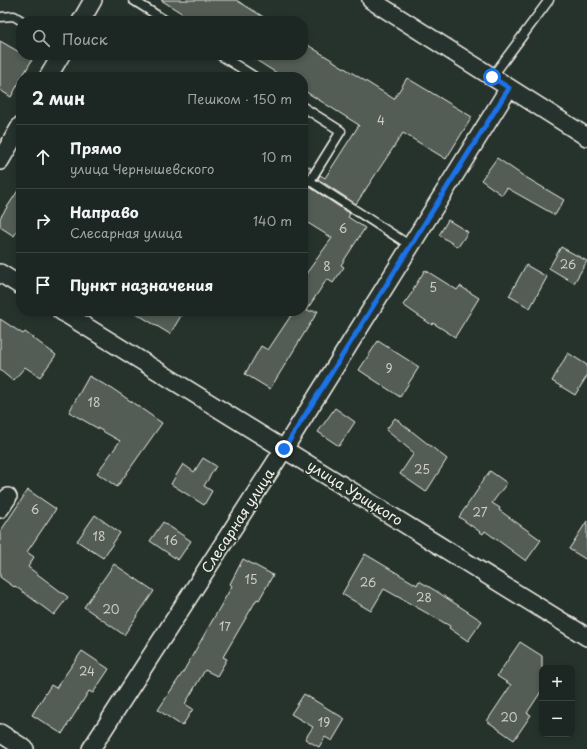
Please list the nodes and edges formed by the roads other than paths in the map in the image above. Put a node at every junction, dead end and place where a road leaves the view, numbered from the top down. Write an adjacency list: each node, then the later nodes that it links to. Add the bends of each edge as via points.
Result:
1 (93, 0): 5 (street)
2 (133, 0): 6 (lane)
3 (371, 0): 13 (street)
4 (549, 0): 13 (lane)
5 (84, 16)
6 (158, 16)
7 (0, 17): 8 (lane)
8 (16, 17)
9 (58, 60): 11 (street)
10 (228, 60): 12 (lane)
11 (51, 72)
12 (247, 72)
13 (492, 77): 14 (street)
14 (509, 88): 17 (street); 19 (street, Слесарная улица)
15 (308, 111): 19 (lane, via 341,131 310,182)
16 (16, 134): 18 (street)
17 (587, 137)
18 (0, 161)
19 (411, 246): 23 (street, Слесарная улица)
20 (0, 273): 21 (street)
21 (16, 283)
22 (69, 316): 23 (street, улица Урицкого)
23 (284, 449): 24 (street, улица Урицкого); 27 (street, Слесарная улица)
24 (587, 637)
25 (0, 733): 26 (street)
26 (26, 749)
27 (91, 749)

